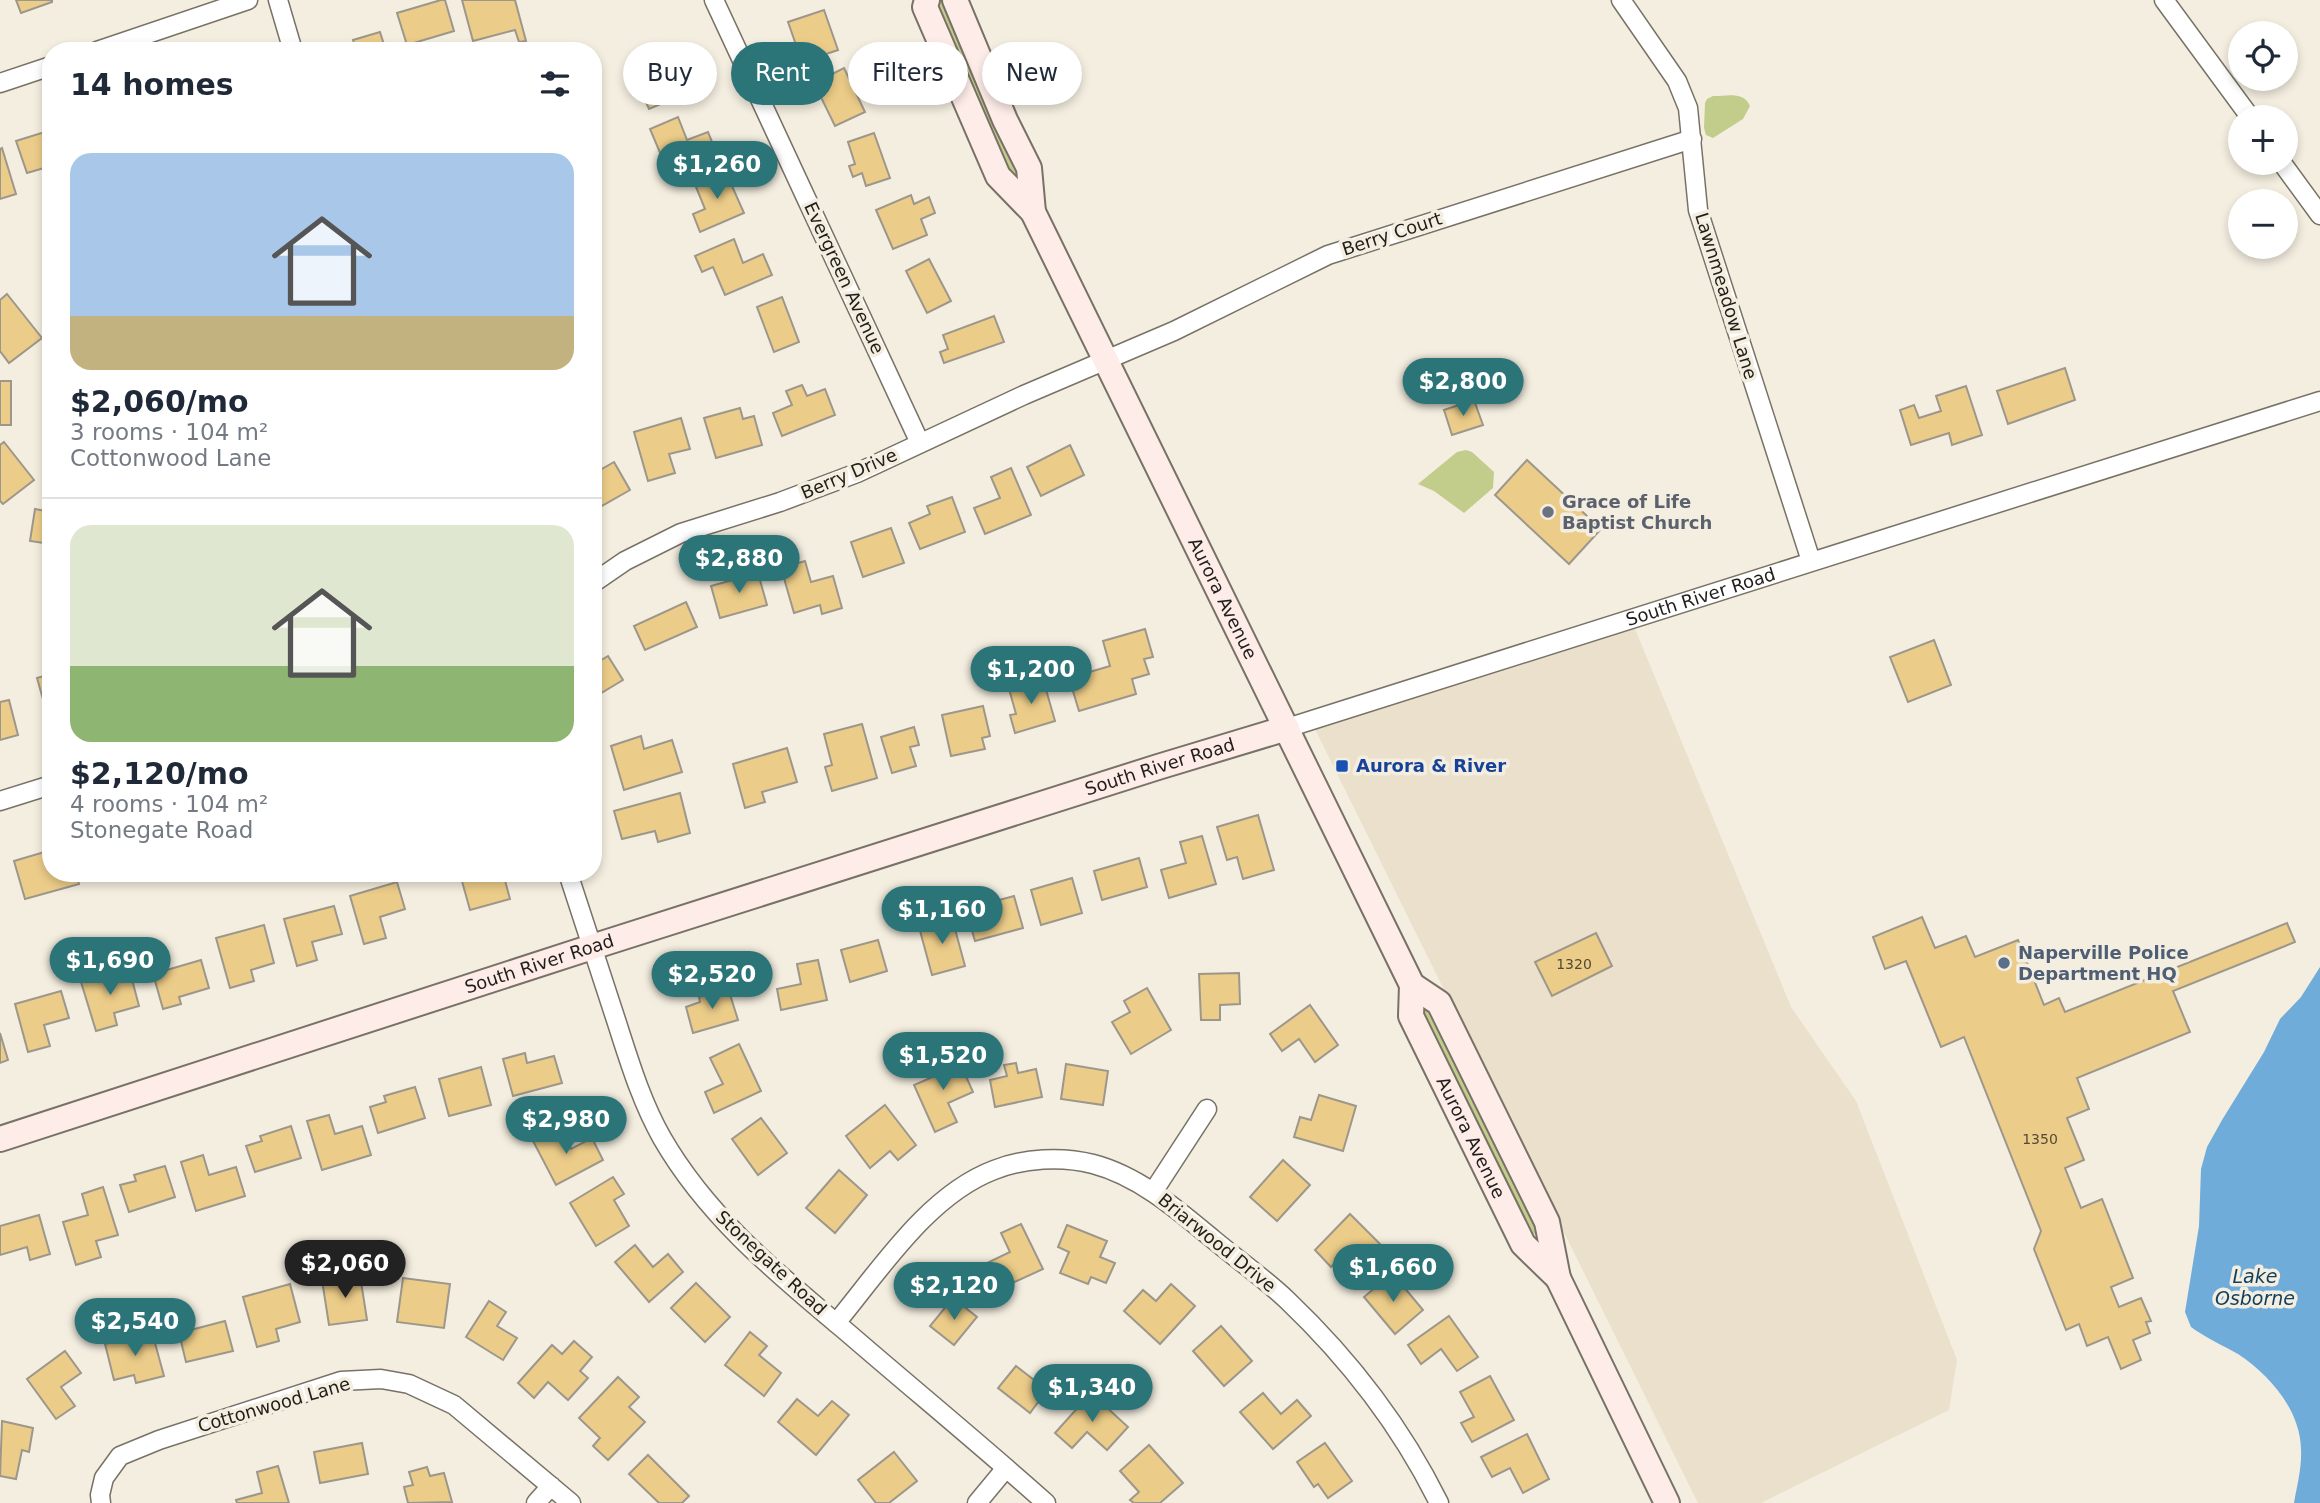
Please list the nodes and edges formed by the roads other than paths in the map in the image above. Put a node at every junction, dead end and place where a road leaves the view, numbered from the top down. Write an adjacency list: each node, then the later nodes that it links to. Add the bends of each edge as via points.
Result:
1 (248, 0): 8 (street)
2 (278, 0): 9 (street)
3 (714, 0): 19 (street, Evergreen Avenue)
4 (927, 0): 15 (main road, Aurora Avenue, via 925,7 998,176)
5 (955, 0): 15 (main road, Aurora Avenue, via 1029,168)
6 (1621, 0): 13 (street, Lawnmeadow Lane, via 1677,81 1688,108)
7 (2164, 0): 12 (street)
8 (124, 42)
9 (290, 42)
10 (42, 69): 11 (street)
11 (0, 83)
12 (2240, 105)
13 (1692, 139): 17 (street, Berry Court, via 1328,255); 20 (street, Lawnmeadow Lane, via 1698,211)
14 (2291, 175): 16 (street)
15 (1032, 212): 17 (main road, Aurora Avenue)
16 (2320, 215)
17 (1105, 361): 19 (street, Berry Drive); 22 (main road, Aurora Avenue)
18 (2320, 401): 20 (street, South River Road)
19 (920, 443): 21 (street, Berry Drive, via 780,502 681,533 636,554)
20 (1811, 561): 22 (street, South River Road)
21 (602, 577)
22 (1287, 729): 26 (main road, South River Road); 39 (main road, Aurora Avenue, via 1412,985 1411,1016 1523,1244 1558,1278)
23 (42, 788): 24 (street)
24 (0, 801)
25 (571, 882): 26 (street, Stonegate Road)
26 (592, 947): 28 (main road, South River Road); 30 (street, Stonegate Road, via 634,1077 664,1141 709,1205 747,1246)
27 (1207, 1110): 29 (street)
28 (0, 1139)
29 (1153, 1192): 30 (street, Briarwood Drive, via 1094,1164 1063,1159 997,1169 943,1199); 38 (street, Briarwood Drive, via 1286,1298 1331,1344 1399,1430)
30 (836, 1323): 31 (street, Stonegate Road)
31 (1006, 1468): 36 (street); 37 (street, Stonegate Road)
32 (551, 1486): 33 (street, Cottonwood Lane, via 454,1405 409,1384 382,1379 341,1381 120,1456 104,1478); 34 (street); 35 (street, Cottonwood Lane)
33 (101, 1503)
34 (536, 1503)
35 (571, 1503)
36 (977, 1503)
37 (1046, 1503)
38 (1439, 1503)
39 (1667, 1503)

